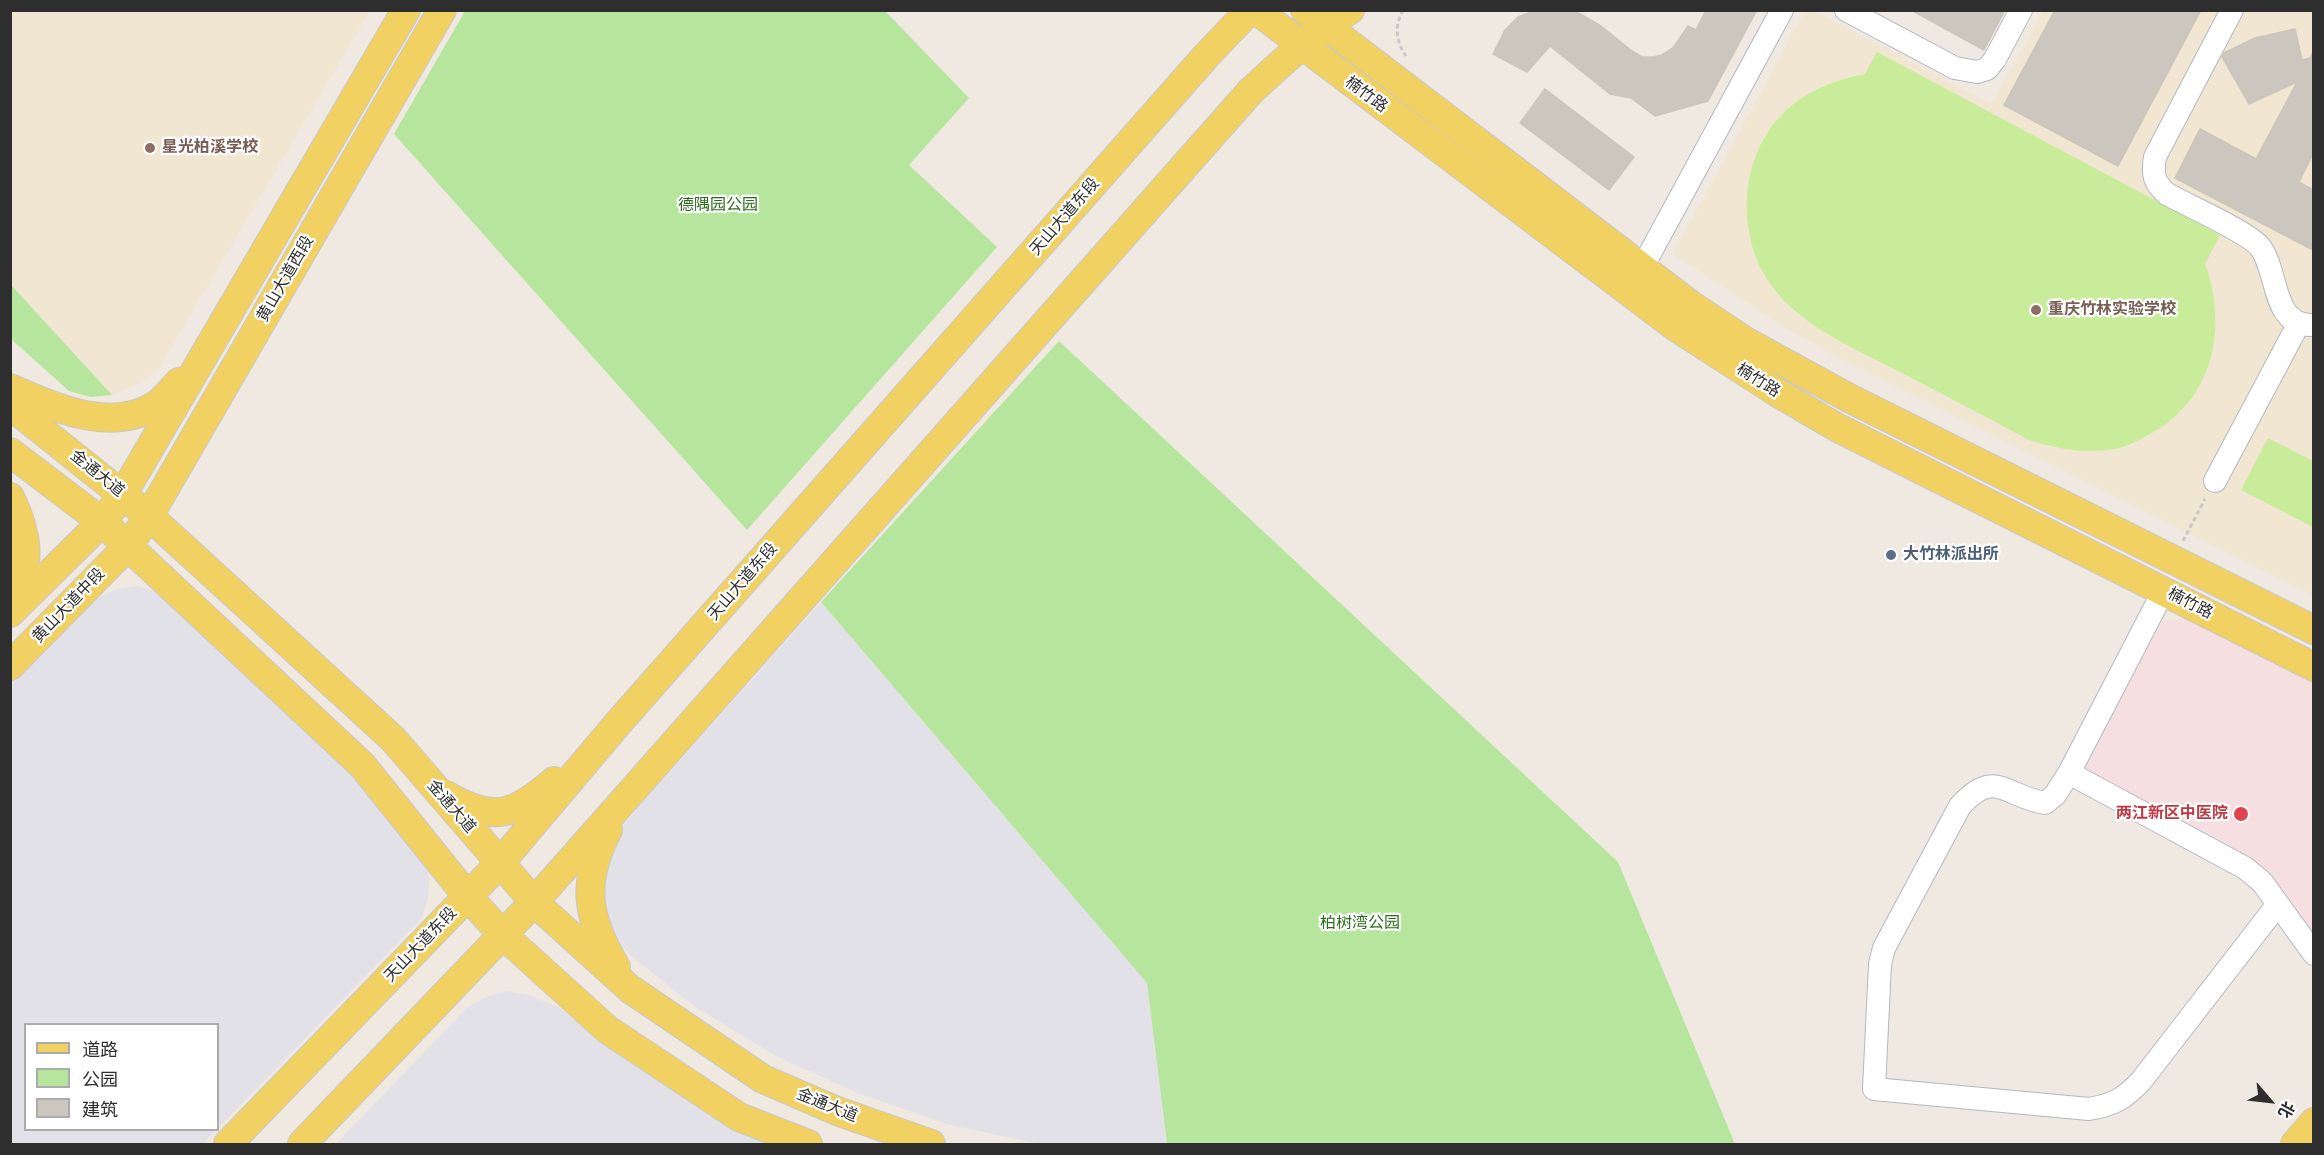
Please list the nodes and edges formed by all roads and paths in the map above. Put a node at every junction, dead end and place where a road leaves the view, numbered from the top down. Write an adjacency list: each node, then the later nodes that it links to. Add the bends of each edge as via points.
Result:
1 (406, 10): 16 (main road, 黄山大道西段)
2 (442, 10): 24 (main road, 黄山大道西段)
3 (1250, 10): 33 (main road, 天山大道东段)
4 (1256, 10): 12 (main road, 楠竹路)
5 (1350, 10): 11 (main road)
6 (1404, 10): 13 (path, via 1397,30)
7 (1782, 10): 14 (street)
8 (1846, 10): 9 (street, via 1955,68 1977,72 1987,69 1995,59)
9 (2021, 10)
10 (2232, 10): 15 (street, via 2155,158 2154,178 2167,194 2260,247 2284,312)
11 (1315, 18): 12 (main road); 14 (main road, 楠竹路)
12 (1300, 46): 28 (main road, 楠竹路, via 1677,328 1749,375 1838,428); 36 (main road, via 1250,92)
13 (1410, 63)
14 (1642, 268): 30 (main road, 楠竹路, via 1691,305 1795,370)
15 (2306, 324): 21 (street)
16 (203, 357): 17 (main road, via 158,404 135,415 89,416 59,409); 22 (main road, 黄山大道西段)
17 (10, 388)
18 (10, 398): 19 (street)
19 (20, 412): 22 (main road, 金通大道)
20 (16, 457): 25 (main road)
21 (2215, 481): 26 (path)
22 (123, 494): 24 (main road, 金通大道); 25 (main road)
23 (10, 497): 29 (main road, via 26,543 25,574)
24 (148, 516): 27 (main road, 黄山大道西段); 35 (main road, 金通大道, via 393,739)
25 (102, 522): 27 (main road); 29 (main road)
26 (2182, 542)
27 (128, 546): 31 (main road, 黄山大道中段); 38 (main road, via 362,765)
28 (2164, 590): 32 (main road, 楠竹路); 34 (street)
29 (12, 612)
30 (2313, 630)
31 (10, 666)
32 (2313, 666)
33 (620, 721): 35 (main road, via 538,795 517,808 497,813 479,811); 37 (main road, 天山大道东段)
34 (2069, 773): 40 (street, via 2245,868 2262,882); 40 (street, via 2045,803 1988,785 1971,793 1960,806 1884,948 1874,1089 2089,1110 2109,1106 2127,1096 2141,1081)
35 (435, 788): 37 (main road, 金通大道)
36 (631, 793): 39 (main road); 43 (main road, via 597,851 590,876 597,928)
37 (500, 863): 38 (main road, 天山大道东段); 39 (main road, 金通大道)
38 (468, 897): 41 (main road); 46 (main road, 天山大道东段)
39 (534, 902): 41 (main road); 43 (main road, 金通大道)
40 (2278, 904): 42 (street)
41 (503, 935): 47 (main road); 48 (main road, via 608,1030 739,1117)
42 (2313, 954)
43 (630, 989): 49 (main road, 金通大道, via 763,1079 837,1112)
44 (2313, 1122): 50 (main road)
45 (2313, 1133): 51 (main road)
46 (228, 1144)
47 (302, 1144)
48 (808, 1144)
49 (931, 1144)
50 (2295, 1144)
51 (2306, 1144)

